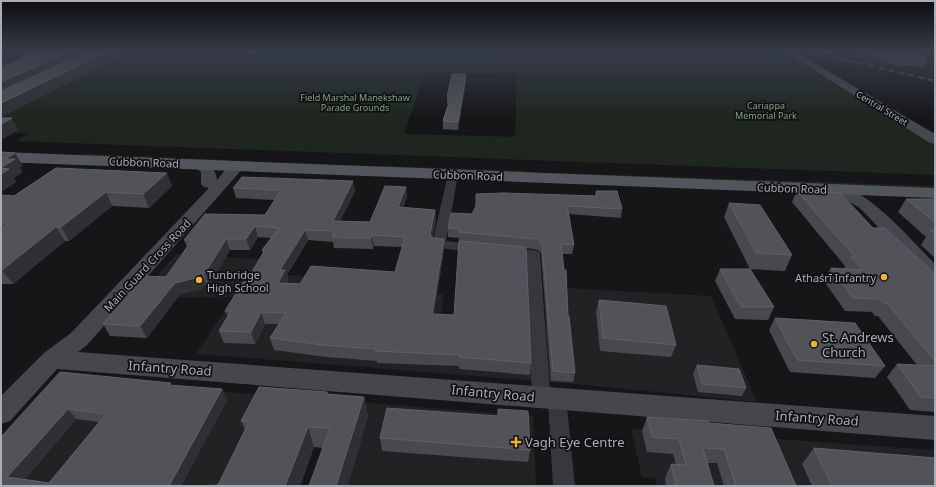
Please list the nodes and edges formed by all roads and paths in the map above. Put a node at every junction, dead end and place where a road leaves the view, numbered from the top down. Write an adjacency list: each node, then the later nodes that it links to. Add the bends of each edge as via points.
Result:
1 (824, 74): 3 (street, Central Street)
2 (840, 74): 4 (street, Central Street)
3 (859, 95): 4 (street); 6 (street, Central Street)
4 (877, 95): 5 (street, Central Street)
5 (935, 128)
6 (935, 140)
7 (1, 147): 8 (main road, Cubbon Road)
8 (80, 150): 10 (main road); 13 (main road, Cubbon Road)
9 (1, 157): 10 (main road, Cubbon Road)
10 (64, 159): 11 (main road, Cubbon Road)
11 (199, 165): 12 (main road, Cubbon Road); 17 (street, via 208,170)
12 (232, 166): 13 (main road, Cubbon Road); 17 (street, Main Guard Cross Road); 21 (street, Main Guard Cross Road, via 79,339)
13 (370, 167): 14 (main road, Cubbon Road); 15 (main road, Cubbon Road)
14 (546, 173): 15 (main road, Cubbon Road); 16 (main road, Cubbon Road); 18 (main road, Cubbon Road)
15 (453, 175): 22 (street, via 439,244 533,254)
16 (935, 182)
17 (209, 184): 21 (street, Main Guard Cross Road, via 64,338)
18 (839, 190): 19 (main road, Cubbon Road); 20 (street, via 866,205)
19 (935, 193)
20 (935, 274)
21 (52, 359): 22 (street, Infantry Road); 23 (street, Main Guard Cross Road)
22 (549, 398): 24 (street, Infantry Road); 25 (street)
23 (1, 413)
24 (935, 428)
25 (564, 486)

